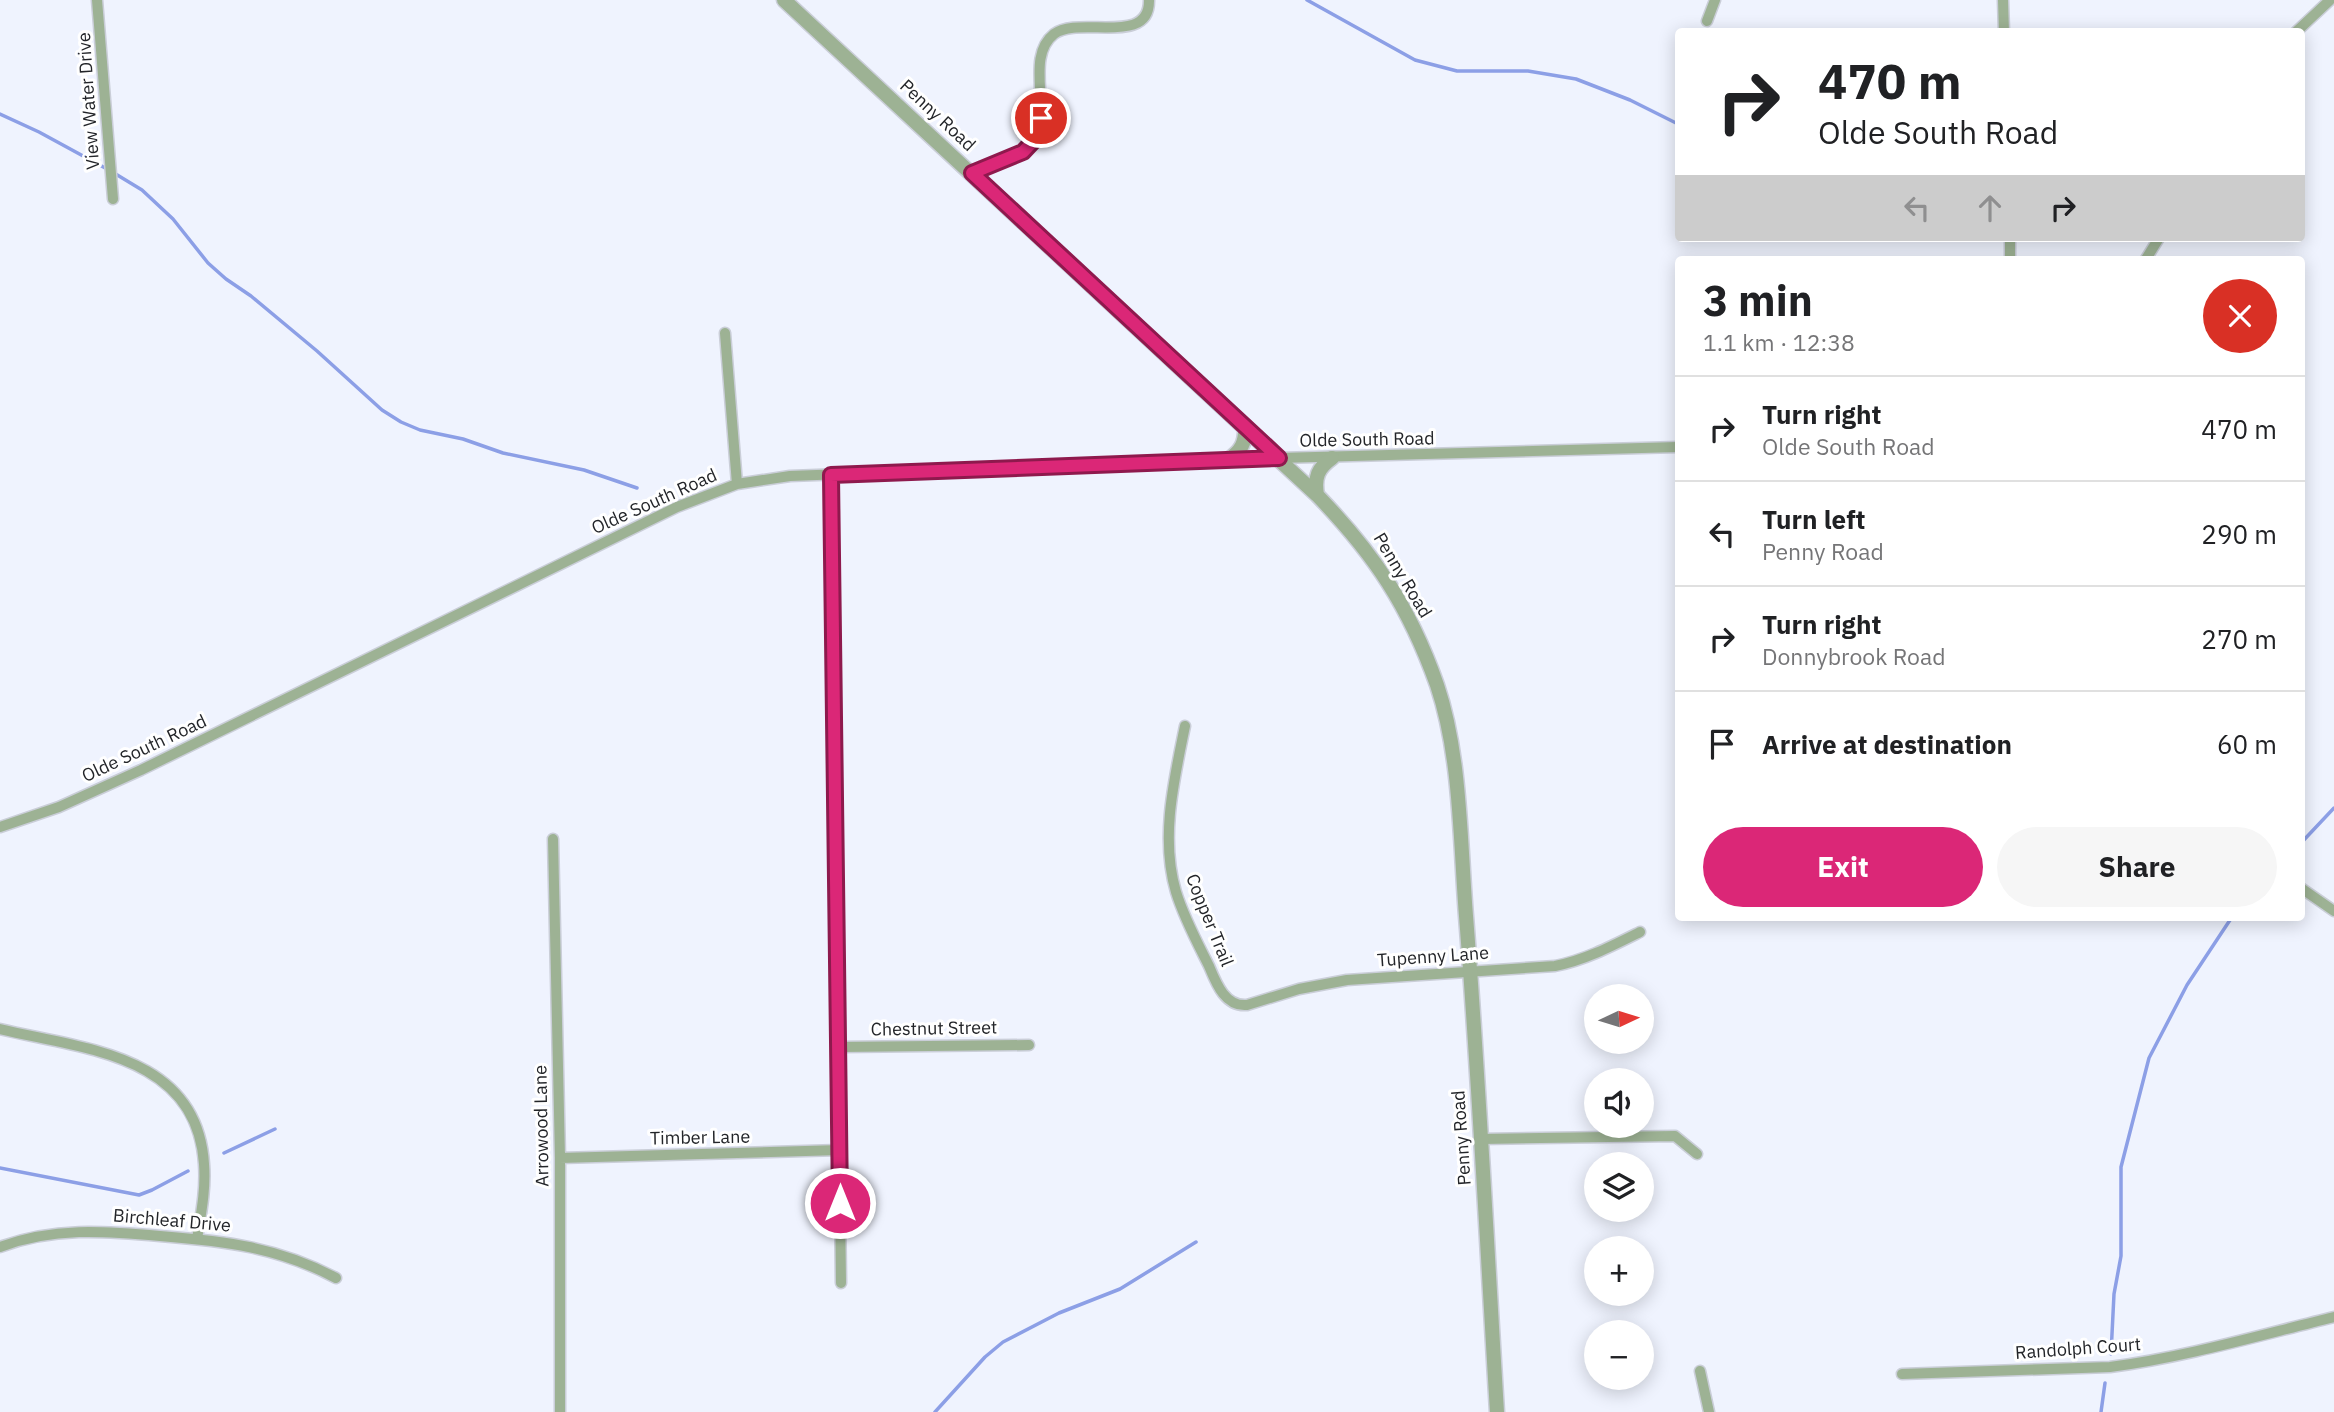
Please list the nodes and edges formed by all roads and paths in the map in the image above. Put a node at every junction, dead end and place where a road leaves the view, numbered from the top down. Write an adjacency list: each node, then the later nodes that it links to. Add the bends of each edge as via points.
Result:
1 (97, 0): 11 (street, View Water Drive)
2 (784, 0): 10 (street, Penny Road)
3 (1149, 0): 10 (street, via 1140,23 1068,28 1054,34 1043,50 1038,136 1023,152)
4 (1714, 0): 7 (street)
5 (2003, 0): 8 (street)
6 (2330, 0): 9 (street)
7 (1707, 22)
8 (2004, 28)
9 (2300, 28)
10 (972, 173): 13 (street, Penny Road)
11 (113, 199)
12 (725, 333): 19 (street)
13 (1245, 426): 15 (street, Penny Road); 17 (street, via 1240,451)
14 (1675, 447): 16 (street, Olde South Road)
15 (1279, 458): 16 (street, Olde South Road); 17 (street, Olde South Road); 20 (street, Penny Road)
16 (1332, 458): 20 (street, via 1319,470)
17 (1228, 460): 18 (street, Olde South Road)
18 (831, 475): 19 (street, Olde South Road); 31 (street)
19 (737, 484): 22 (street, Olde South Road, via 677,507 141,770 59,807)
20 (1317, 495): 27 (street, Penny Road, via 1379,565 1410,617 1437,687 1453,750)
21 (1185, 726): 28 (street, Copper Trail, via 1170,817 1171,869 1185,916)
22 (0, 827)
23 (553, 839): 35 (street, Arrowood Lane)
24 (2305, 891): 25 (street)
25 (2334, 911)
26 (1640, 932): 27 (street, Tupenny Lane, via 1555,966)
27 (1470, 970): 28 (street, Tupenny Lane, via 1318,984 1247,1006); 32 (street, Penny Road)
28 (1227, 999)
29 (0, 1029): 36 (street, via 131,1062 156,1075 175,1093 195,1126 203,1153)
30 (1029, 1045): 31 (street, Chestnut Street)
31 (840, 1047): 33 (street)
32 (1481, 1139): 34 (street, via 1675,1136); 44 (street, Penny Road)
33 (840, 1150): 35 (street, Timber Lane); 39 (street)
34 (1697, 1154)
35 (560, 1158): 43 (street, Arrowood Lane)
36 (197, 1239): 37 (street, Birchleaf Drive, via 65,1231); 38 (street, Birchleaf Drive, via 279,1253)
37 (0, 1247)
38 (336, 1278)
39 (841, 1283)
40 (2334, 1317): 42 (street, Randolph Court, via 2181,1355 2110,1367)
41 (1700, 1371): 45 (street)
42 (1902, 1374)
43 (560, 1412)
44 (1497, 1412)
45 (1709, 1412)

